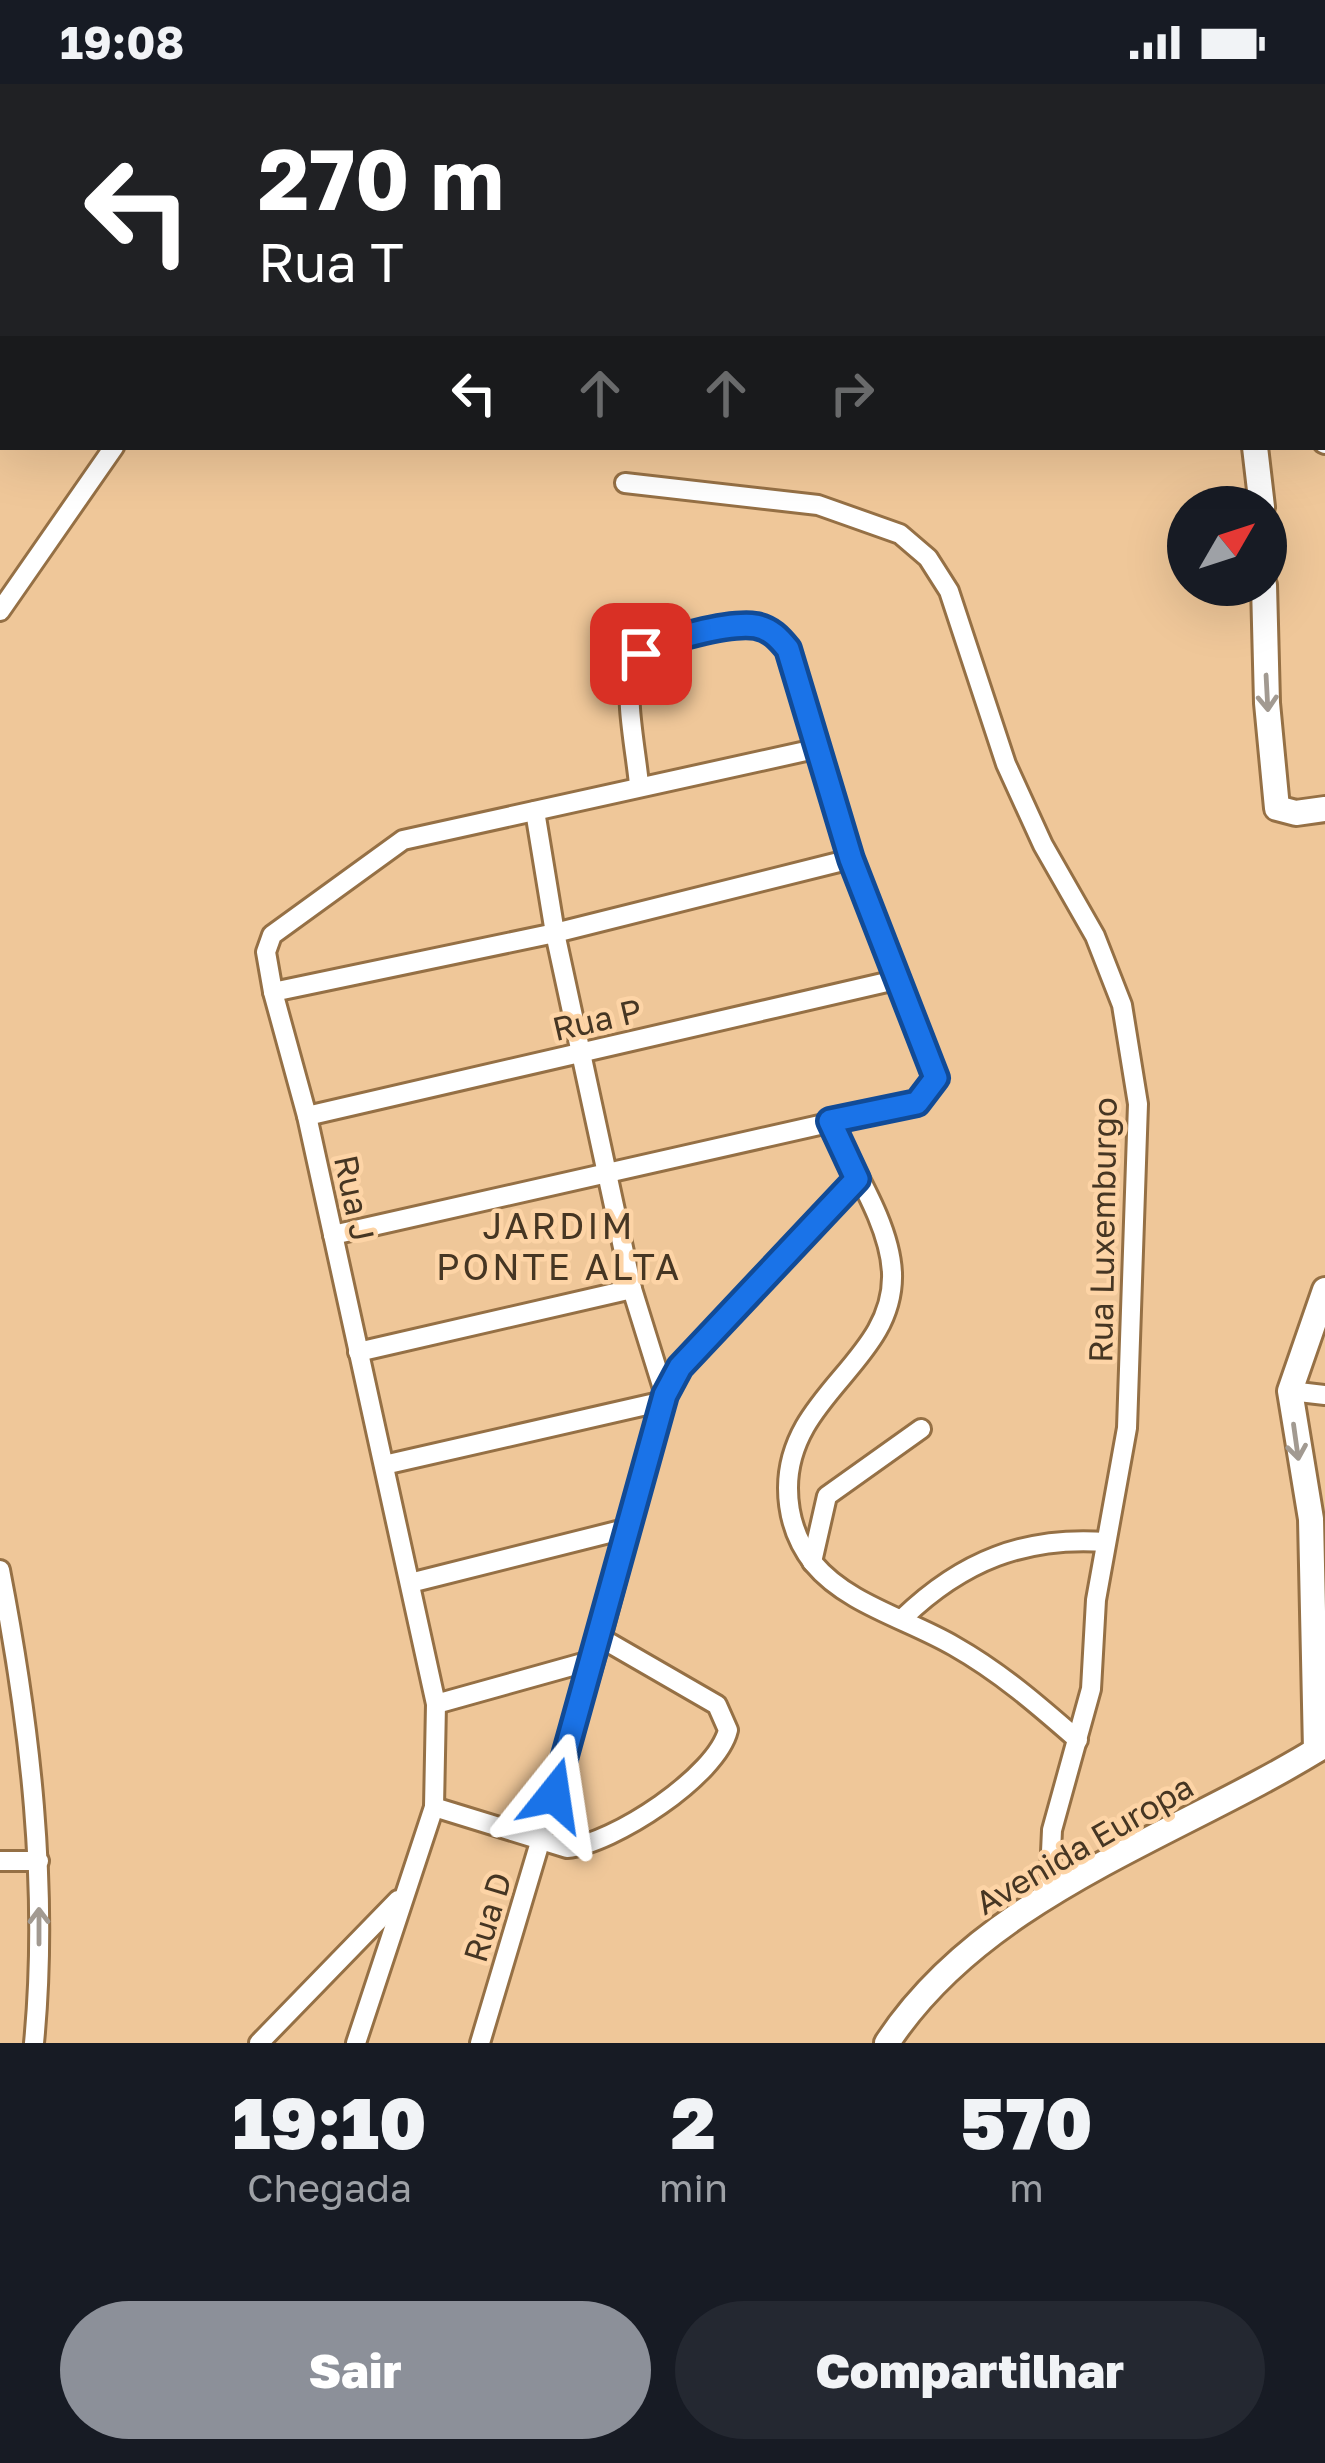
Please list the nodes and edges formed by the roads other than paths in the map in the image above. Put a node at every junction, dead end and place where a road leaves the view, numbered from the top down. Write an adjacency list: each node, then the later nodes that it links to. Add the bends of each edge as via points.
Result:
1 (112, 450): 8 (street)
2 (1255, 450): 4 (street)
3 (1265, 450): 4 (street)
4 (1259, 476): 6 (street)
5 (625, 483): 32 (street, Rua Luxemburgo, via 867,518 900,534 949,591 1006,764 1122,1005 1138,1104 1127,1428)
6 (1260, 486)
7 (1265, 606): 11 (street, one-way to 11, via 1277,808)
8 (0, 611)
9 (815, 748): 10 (street, Rua J); 10 (street, via 788,649 773,632 753,625 657,642 630,676); 13 (street)
10 (639, 785): 12 (street, Rua J)
11 (1325, 809)
12 (535, 811): 14 (street); 16 (street, Rua J, via 433,830 374,857 272,935 266,952)
13 (851, 859): 14 (street); 15 (street)
14 (555, 933): 16 (street); 17 (street)
15 (900, 979): 17 (street, Rua P); 19 (street, via 936,1078 931,1092 917,1103)
16 (273, 992): 18 (street, Rua J)
17 (580, 1053): 18 (street, Rua P); 20 (street)
18 (307, 1117): 22 (street, Rua J)
19 (830, 1121): 20 (street); 21 (street)
20 (607, 1170): 22 (street); 23 (street)
21 (857, 1179): 28 (street, Rua D, via 680,1367); 33 (street, via 892,1273 875,1333 811,1409 788,1463 788,1510)
22 (333, 1235): 25 (street, Rua J)
23 (632, 1288): 25 (street); 28 (street)
24 (1325, 1289): 26 (street)
25 (358, 1352): 30 (street, Rua J)
26 (1290, 1390): 27 (street); 42 (street, one-way to 42, via 1311,1519)
27 (1325, 1395)
28 (664, 1398): 30 (street); 31 (street, Rua D)
29 (921, 1429): 33 (street, via 827,1496)
30 (384, 1466): 35 (street, Rua J)
31 (629, 1528): 35 (street); 37 (street, Rua D)
32 (1106, 1542): 36 (street, via 1044,1540 1007,1550 964,1569); 41 (street, Rua Luxemburgo)
33 (812, 1562): 36 (street, via 845,1591)
34 (0, 1570): 38 (street)
35 (410, 1583): 40 (street, Rua J)
36 (903, 1618): 41 (street, via 980,1660)
37 (601, 1638): 39 (street, Rua D); 44 (street, via 717,1705 728,1720 726,1740 681,1787 610,1836 567,1848)
38 (8, 1656): 46 (street)
39 (590, 1661): 40 (street); 44 (street, Rua D)
40 (436, 1704): 43 (street, Rua J)
41 (1078, 1740): 47 (street, Rua Luxemburgo, via 1052,1831)
42 (1321, 1748): 47 (street, Avenida Europa)
43 (434, 1807): 44 (street); 48 (street, Rua J)
44 (542, 1839): 53 (street, Rua D)
45 (0, 1861): 46 (street)
46 (39, 1861): 50 (street, one-way to 46)
47 (1049, 1896): 49 (street, Avenida Europa, via 963,1954)
48 (401, 1897): 51 (street); 52 (street, Rua J)
49 (892, 2035)
50 (34, 2043)
51 (259, 2043)
52 (356, 2043)
53 (480, 2043)

